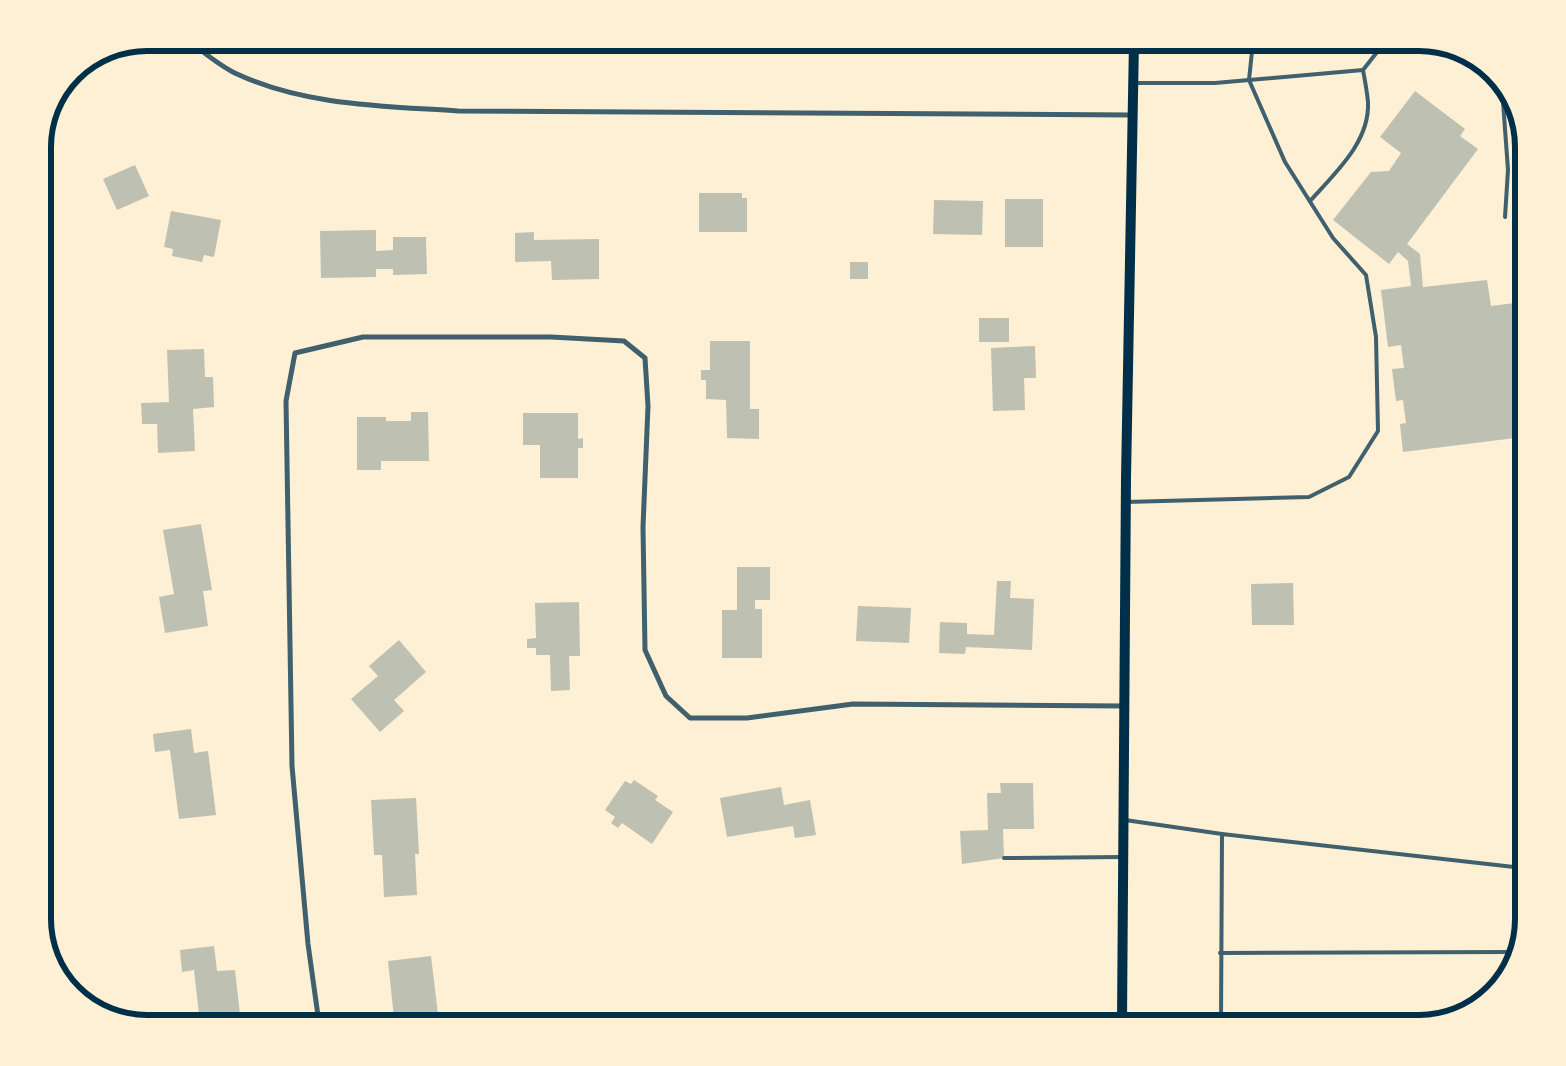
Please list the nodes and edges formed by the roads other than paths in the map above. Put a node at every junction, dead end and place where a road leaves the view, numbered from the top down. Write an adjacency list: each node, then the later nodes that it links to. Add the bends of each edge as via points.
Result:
1 (203, 51): 9 (street, via 237,74 303,96 458,111)
2 (1134, 51): 7 (main road)
3 (1252, 51): 6 (lane)
4 (1378, 51): 5 (lane)
5 (1363, 70): 6 (lane); 10 (lane, via 1368,103 1363,131 1350,156)
6 (1249, 80): 7 (lane); 10 (lane, via 1285,162)
7 (1133, 83): 9 (main road)
8 (1503, 101): 11 (lane, via 1508,170)
9 (1133, 115): 12 (main road)
10 (1310, 201): 12 (lane, via 1333,238 1366,275 1376,337 1378,431 1350,477 1309,497)
11 (1505, 216)
12 (1126, 502): 13 (main road)
13 (1125, 706): 14 (main road); 21 (street, via 853,704 747,718 690,718 666,696 645,650 643,527 648,406 645,358 624,341 550,337 363,337 295,353 286,401 292,766 308,944)
14 (1124, 820): 15 (lane); 16 (main road)
15 (1222, 834): 18 (lane); 20 (lane)
16 (1124, 857): 17 (lane); 22 (main road)
17 (1004, 858)
18 (1515, 867)
19 (1508, 952): 20 (lane)
20 (1220, 953): 23 (lane)
21 (319, 1015)
22 (1122, 1015)
23 (1221, 1015)

